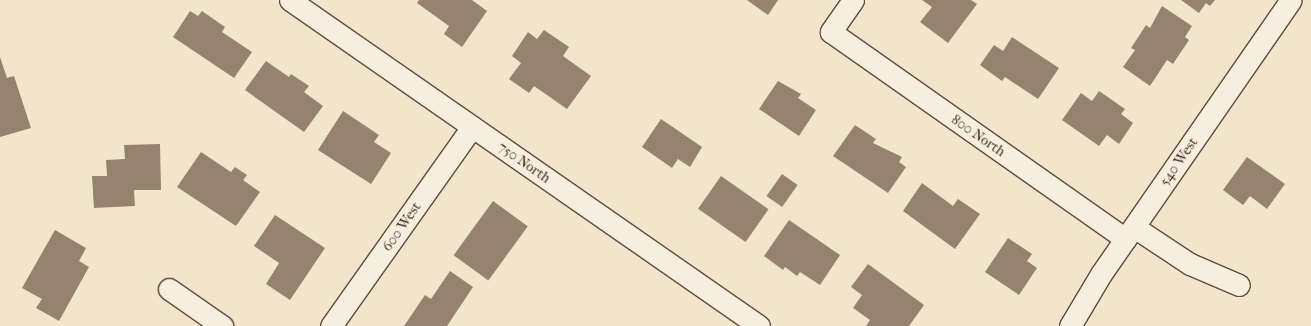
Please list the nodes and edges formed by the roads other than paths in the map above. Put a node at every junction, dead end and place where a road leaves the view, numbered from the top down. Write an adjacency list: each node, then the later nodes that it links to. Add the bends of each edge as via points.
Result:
1 (290, 0): 4 (street, 750 North)
2 (853, 0): 5 (street, 800 North, via 831,32)
3 (1291, 0): 5 (street, 540 West)
4 (472, 127): 9 (street, 600 West); 10 (street, 750 North)
5 (1130, 233): 6 (street, 800 North, via 1190,264); 11 (street, 540 West)
6 (1239, 285)
7 (169, 289): 8 (street)
8 (222, 326)
9 (331, 326)
10 (759, 326)
11 (1070, 326)

